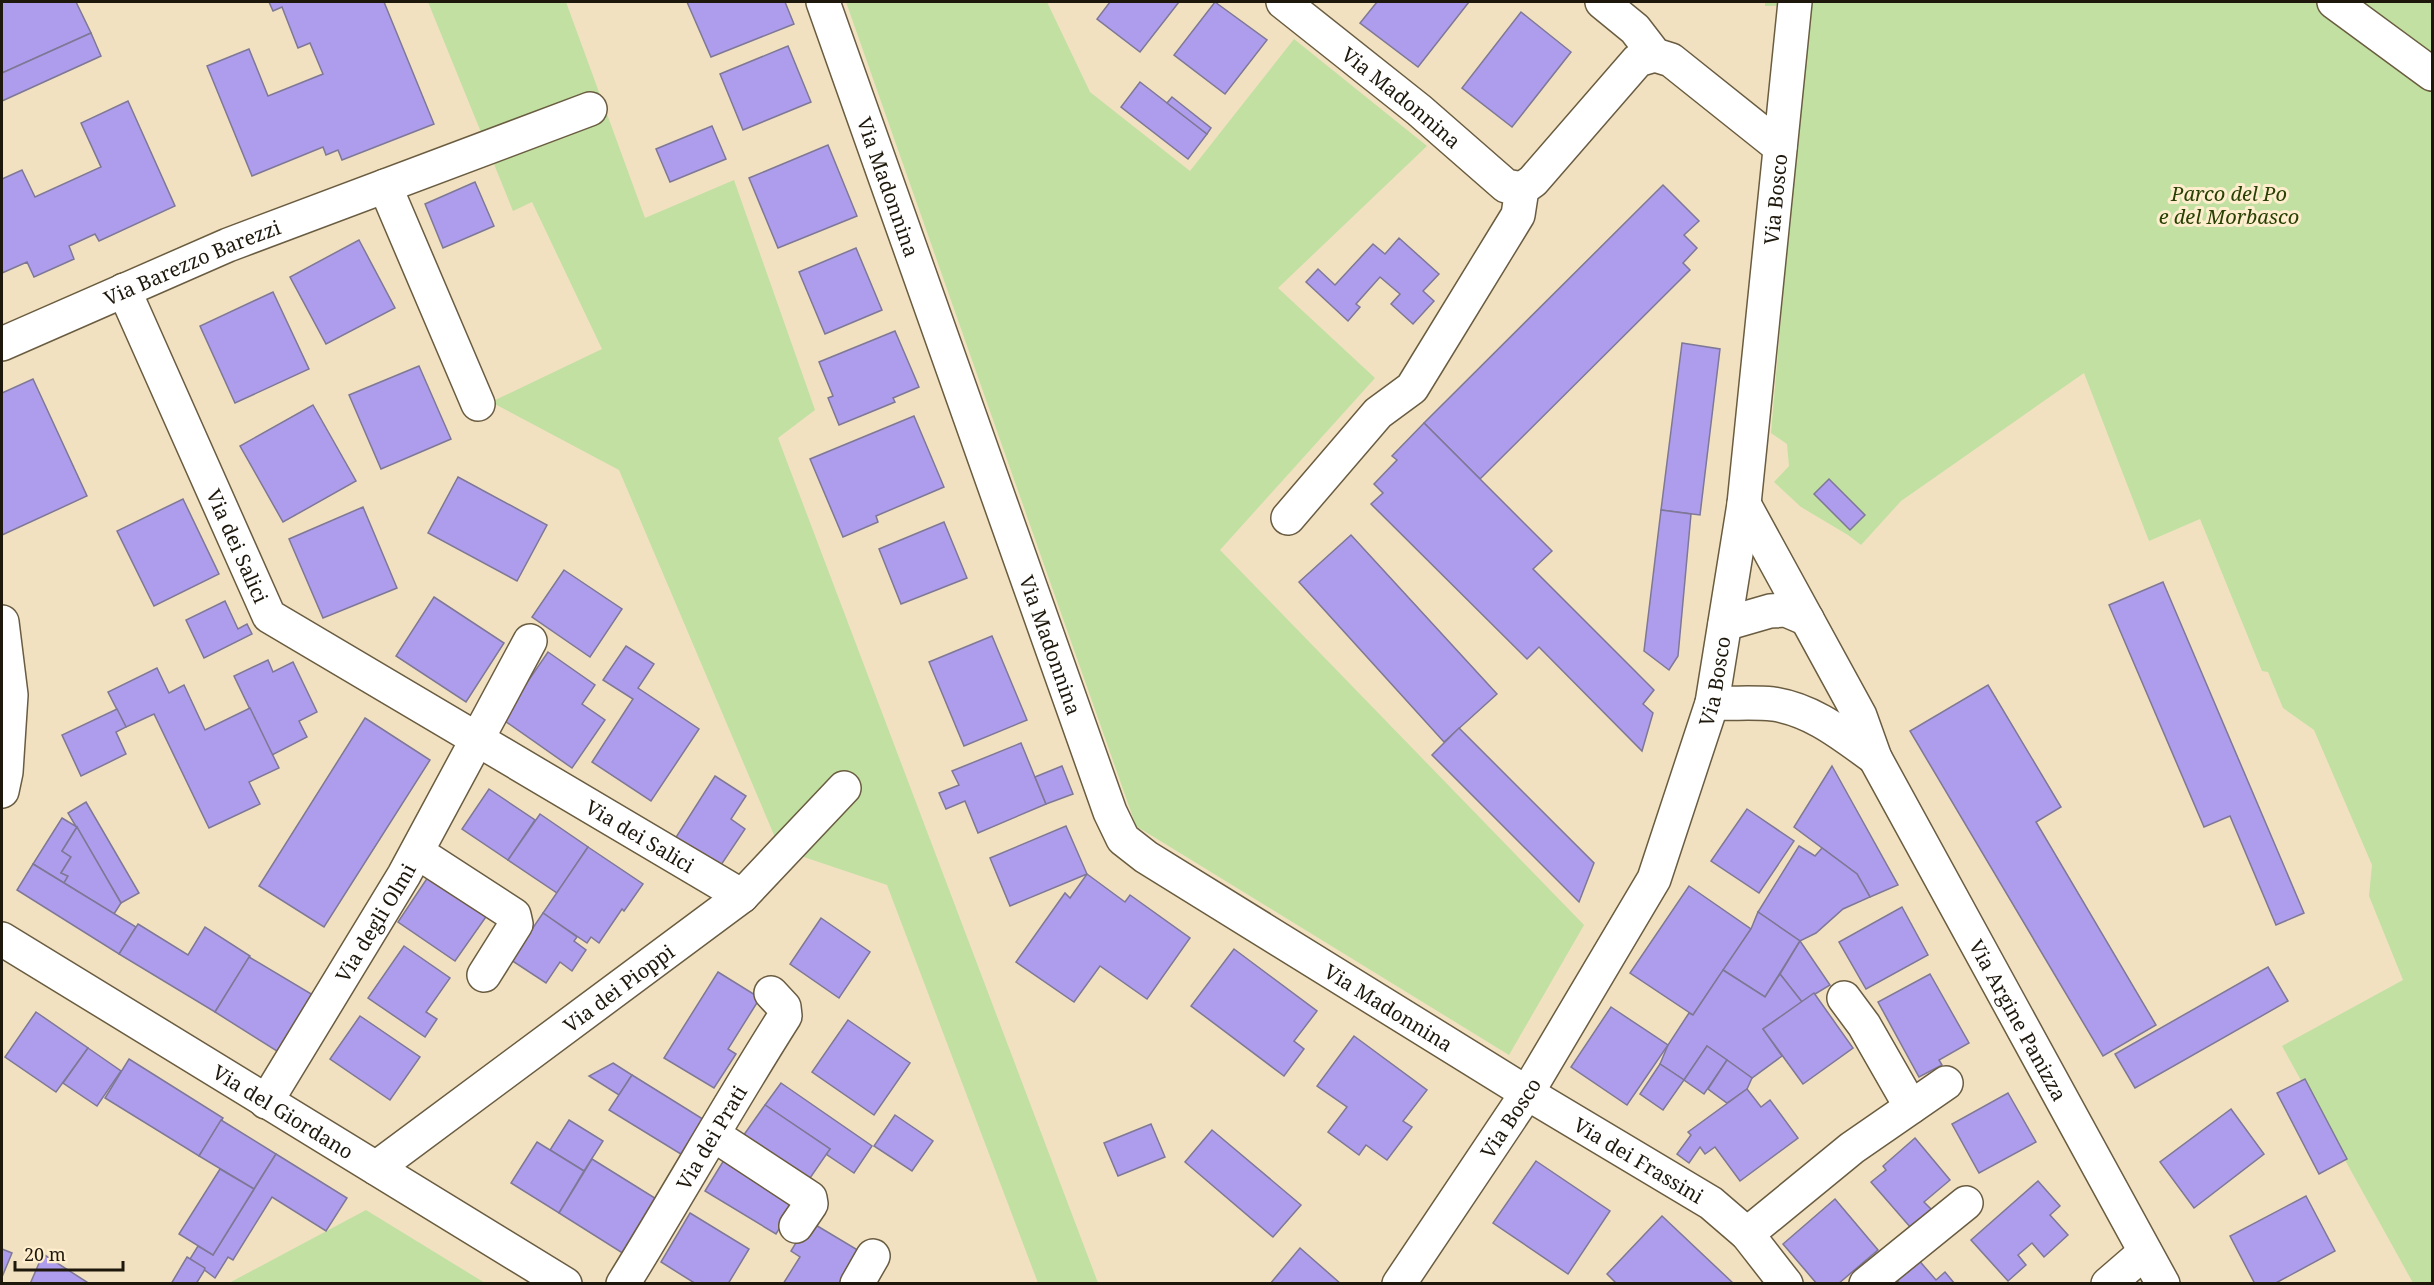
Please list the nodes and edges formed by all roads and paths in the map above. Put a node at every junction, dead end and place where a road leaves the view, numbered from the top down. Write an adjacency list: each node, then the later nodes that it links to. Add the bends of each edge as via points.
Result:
1 (823, 2): 33 (street, Via Madonnina, via 1110,812 1123,838 1146,857)
2 (1283, 2): 11 (street, Via Madonnina, via 1419,110 1506,186)
3 (1602, 2): 6 (street, via 1635,29)
4 (1795, 2): 9 (street, Via Bosco)
5 (2334, 2): 7 (street)
6 (1656, 55): 9 (street, via 1671,60); 11 (street, via 1638,60 1533,181)
7 (2433, 74)
8 (590, 109): 10 (street, Via Barezzo Barezzi)
9 (1780, 147): 15 (street, Via Bosco)
10 (385, 186): 12 (street, Via Barezzo Barezzi, via 228,245); 14 (street)
11 (1521, 189): 16 (street, via 1518,215 1412,388 1378,413)
12 (124, 290): 13 (street, Via Barezzo Barezzi); 22 (street, Via dei Salici, via 269,616)
13 (2, 344)
14 (478, 404)
15 (1744, 504): 17 (street, Via Argine Panizza); 19 (street, Via Bosco)
16 (1288, 518)
17 (1807, 619): 19 (street, via 1778,610); 23 (street, Via Argine Panizza, via 1860,716)
18 (2, 622): 25 (street, via 11,695)
19 (1725, 624): 21 (street, Via Bosco)
20 (530, 641): 22 (street)
21 (1712, 703): 23 (street, Via Argine Panizza, via 1773,704 1802,711 1829,724); 33 (street, Via Bosco, via 1654,879)
22 (476, 739): 26 (street, Via degli Olmi); 27 (street, Via dei Salici)
23 (1875, 758): 41 (street, Via Argine Panizza)
24 (844, 788): 27 (street, Via dei Pioppi)
25 (2, 791)
26 (417, 852): 29 (street, via 514,915 516,924); 34 (street, Via degli Olmi)
27 (742, 896): 37 (street, Via dei Pioppi)
28 (2, 939): 34 (street, Via del Giordano)
29 (484, 975)
30 (771, 993): 36 (street, Via dei Prati, via 784,1007 785,1016 730,1102)
31 (1844, 998): 35 (street)
32 (1946, 1083): 35 (street)
33 (1527, 1093): 40 (street, Via dei Frassini, via 1711,1203); 46 (street, Via Bosco)
34 (266, 1102): 37 (street, Via del Giordano)
35 (1911, 1107): 40 (street, via 1852,1148)
36 (714, 1135): 39 (street, via 810,1198 811,1204); 44 (street, Via dei Prati)
37 (376, 1168): 43 (street, Via del Giordano)
38 (1966, 1203): 48 (street)
39 (796, 1226)
40 (1747, 1234): 47 (street, Via dei Frassini)
41 (2145, 1252): 49 (street); 50 (street, Via Argine Panizza)
42 (873, 1256): 45 (street)
43 (565, 1284)
44 (623, 1284)
45 (857, 1284)
46 (1399, 1284)
47 (1786, 1284)
48 (1866, 1284)
49 (2108, 1284)
50 (2163, 1284)

